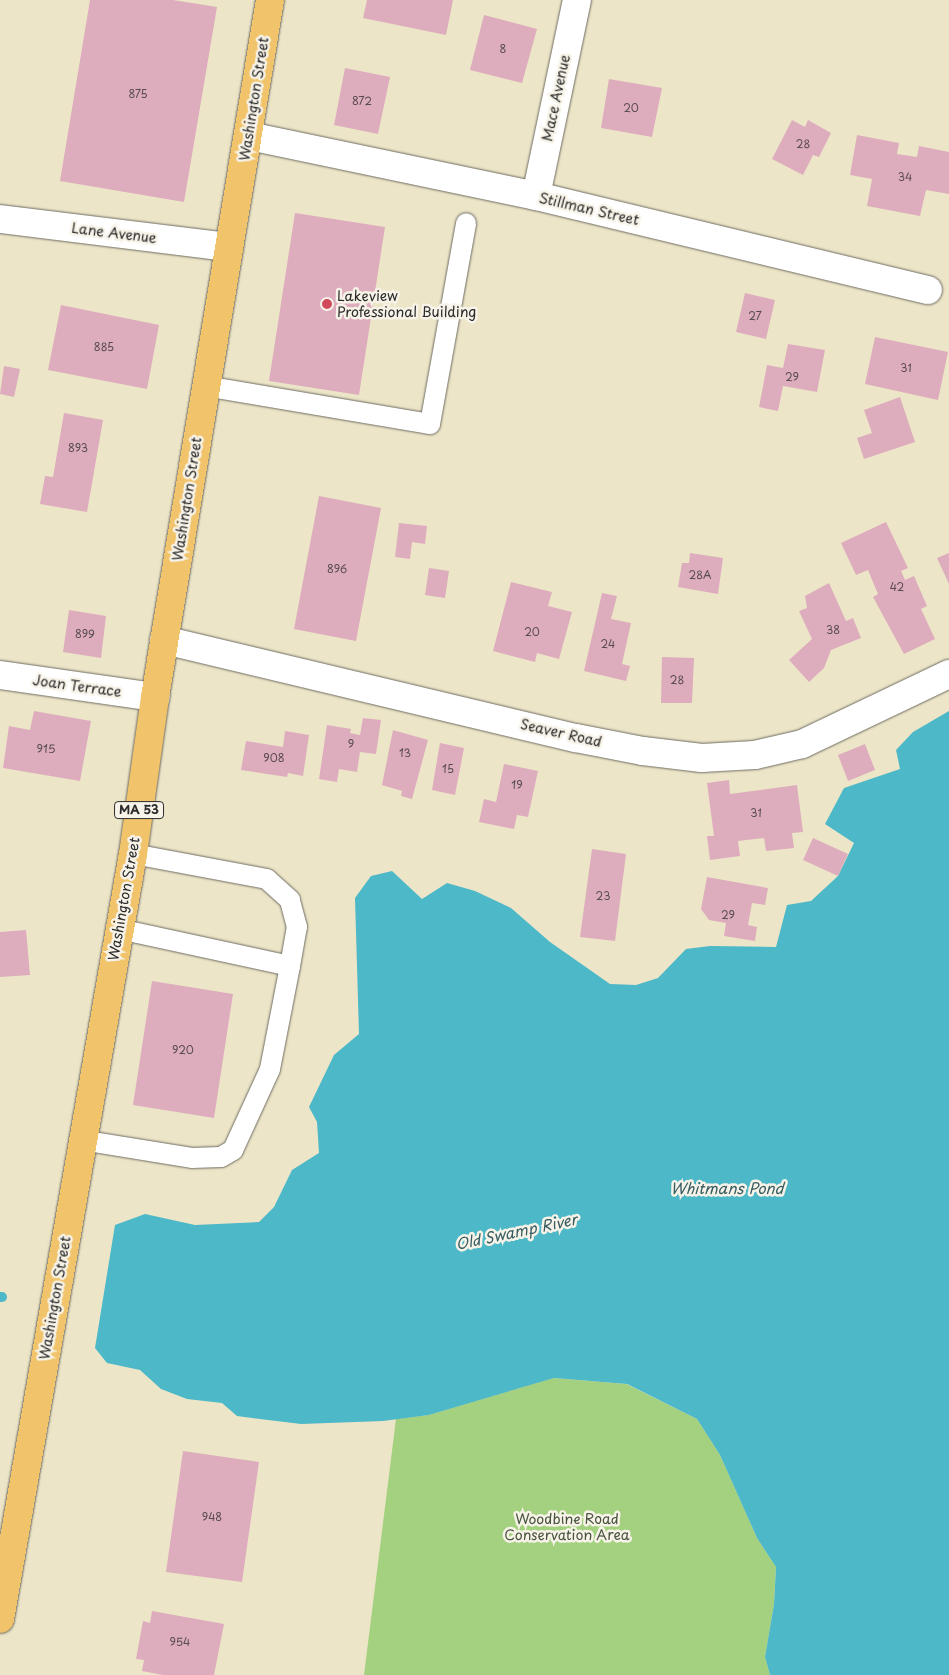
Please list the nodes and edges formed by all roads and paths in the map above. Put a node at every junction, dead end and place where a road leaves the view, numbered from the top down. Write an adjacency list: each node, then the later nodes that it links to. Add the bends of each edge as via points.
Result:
1 (270, 0): 3 (main road, Washington Street / MA 53)
2 (577, 0): 4 (street, Mace Avenue)
3 (249, 136): 4 (street, Stillman Street); 7 (main road, Washington Street / MA 53)
4 (536, 196): 8 (street, Stillman Street)
5 (0, 219): 7 (street, Lane Avenue)
6 (466, 223): 9 (lane, via 430,424)
7 (228, 247): 9 (main road, Washington Street / MA 53)
8 (928, 290)
9 (206, 386): 10 (main road, Washington Street / MA 53)
10 (164, 640): 11 (street, Seaver Road, via 576,738 643,752 702,758 755,755 802,744); 13 (main road, Washington Street / MA 53)
11 (949, 674)
12 (6, 680): 13 (street, Joan Terrace)
13 (155, 697): 14 (main road, Washington Street / MA 53)
14 (133, 854): 15 (main road, Washington Street / MA 53); 16 (lane, via 267,879 290,900 297,927)
15 (119, 930): 16 (lane); 17 (main road, Washington Street / MA 53)
16 (290, 966): 17 (lane, via 270,1069 233,1150 221,1157 192,1158)
17 (81, 1140): 18 (main road, Washington Street / MA 53)
18 (0, 1618)

